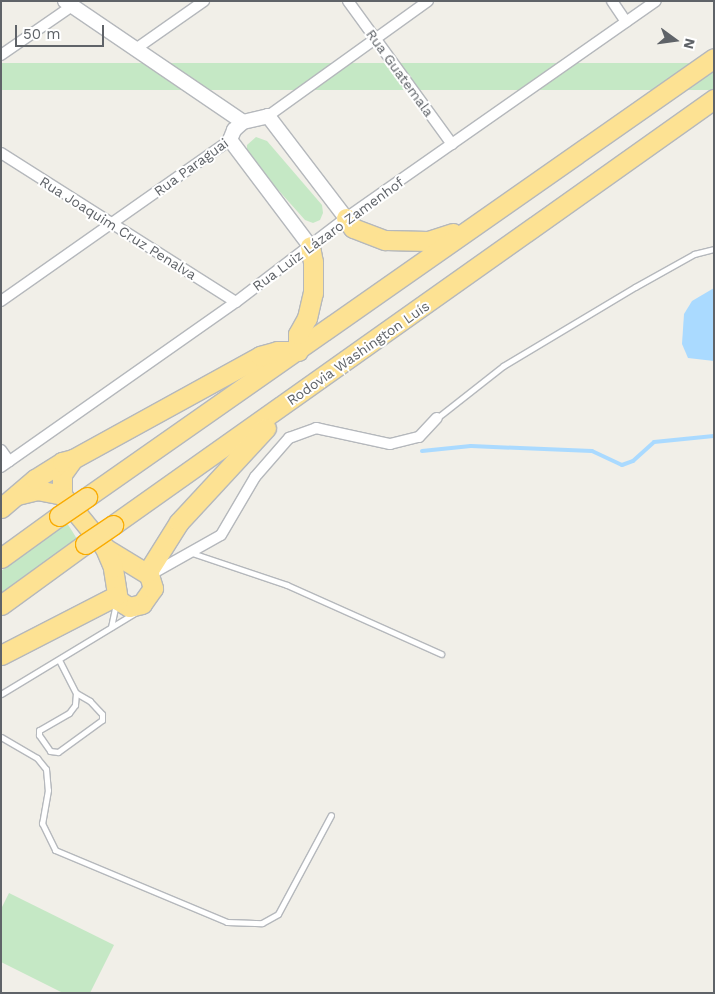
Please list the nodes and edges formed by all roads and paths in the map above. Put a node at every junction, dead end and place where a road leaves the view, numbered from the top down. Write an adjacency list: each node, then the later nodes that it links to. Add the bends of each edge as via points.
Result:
1 (204, 1): 9 (street)
2 (348, 1): 8 (street, Rua Guatemala)
3 (428, 1): 8 (street)
4 (612, 1): 7 (street)
5 (656, 1): 7 (street, Rua Luiz Lázaro Zamenhof)
6 (69, 4): 9 (street); 10 (street)
7 (626, 22): 16 (street, Rua Luiz Lázaro Zamenhof)
8 (374, 38): 13 (street); 16 (street, Rua Guatemala)
9 (137, 48): 14 (street)
10 (1, 55)
11 (714, 58): 18 (highway)
12 (714, 99): 25 (highway, Rodovia Washington Luís)
13 (268, 116): 14 (street); 19 (street)
14 (243, 122): 15 (street, Rua Paraguai, via 234,130)
15 (230, 140): 20 (street, Rua Paraguai); 21 (street)
16 (452, 144): 19 (street, Rua Luiz Lázaro Zamenhof)
17 (1, 153): 20 (street, Rua Joaquim Cruz Penalva)
18 (502, 205): 19 (highway, via 446,236 428,242 385,240 353,228); 26 (highway)
19 (346, 218): 21 (street, Rua Luiz Lázaro Zamenhof)
20 (112, 223): 23 (street, Rua Paraguai); 24 (street, Rua Joaquim Cruz Penalva)
21 (310, 246): 24 (street, Rua Luiz Lázaro Zamenhof); 26 (highway, via 313,293 307,318 298,334)
22 (714, 249): 27 (lane, via 694,254 503,366)
23 (1, 301)
24 (236, 302): 30 (street, Rua Luiz Lázaro Zamenhof)
25 (365, 349): 37 (highway, via 262,431 179,522); 40 (highway, Rodovia Washington Luís, bridge)
26 (298, 351): 29 (highway, via 276,351 260,356); 36 (highway, bridge)
27 (437, 418): 35 (street, via 419,437 390,444 316,428 290,438 255,478 221,536)
28 (1, 450): 30 (street)
29 (73, 459): 31 (highway, via 55,466); 32 (highway, via 62,474)
30 (5, 464)
31 (15, 495): 32 (highway, via 37,490); 33 (highway)
32 (62, 495): 34 (highway)
33 (1, 508)
34 (105, 548): 37 (highway); 38 (highway, via 112,567)
35 (191, 553): 37 (street); 42 (lane, via 287,585)
36 (1, 558)
37 (148, 574): 39 (highway, via 153,588)
38 (116, 597): 39 (highway, via 129,606); 41 (lane); 43 (highway)
39 (148, 600): 41 (lane, via 131,617)
40 (1, 605)
41 (111, 627): 44 (lane)
42 (441, 654)
43 (1, 655)
44 (59, 660): 45 (lane); 46 (lane)
45 (1, 694)
46 (76, 694): 46 (lane, via 75,705 69,713 39,730 39,736 50,751 58,752 102,720 102,714 90,701)
47 (1, 738): 48 (lane, via 37,758 46,769 48,790 42,823 55,850 227,922 262,923 278,914)
48 (331, 815)

